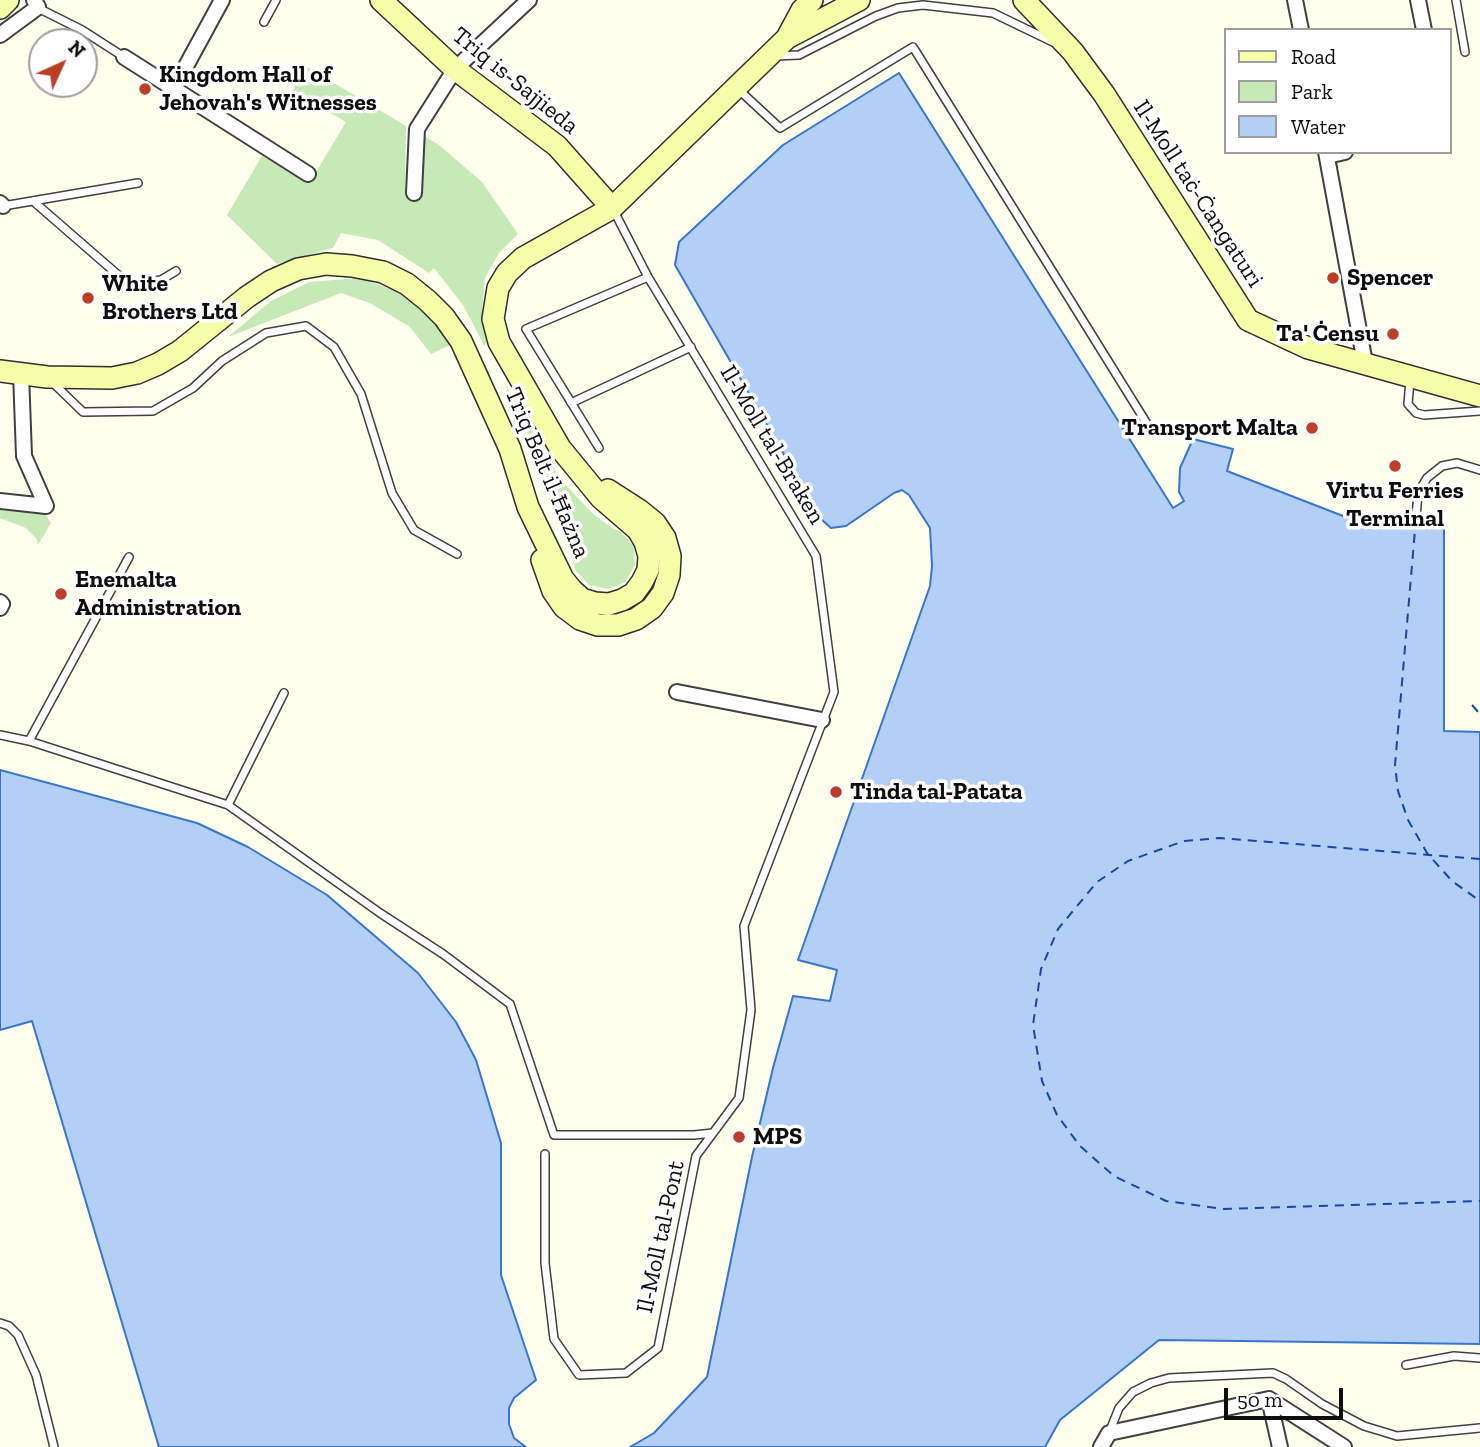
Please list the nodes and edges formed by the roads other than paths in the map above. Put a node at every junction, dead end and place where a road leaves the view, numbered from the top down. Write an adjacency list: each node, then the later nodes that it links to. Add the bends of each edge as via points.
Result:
1 (8, 0): 13 (main road)
2 (222, 0): 25 (street)
3 (276, 0): 14 (lane)
4 (381, 0): 23 (main road, Triq is-Sajjieda)
5 (530, 0): 23 (street)
6 (812, 0): 18 (main road)
7 (859, 0): 18 (main road, Triq Belt il-Ħażna)
8 (1024, 0): 19 (main road, Il-Moll taċ-Ċangaturi)
9 (1295, 0): 15 (street)
10 (1418, 0): 16 (street)
11 (1456, 0): 20 (lane)
12 (36, 4): 17 (street); 22 (lane)
13 (0, 8)
14 (264, 22)
15 (1301, 28)
16 (1424, 28)
17 (0, 35)
18 (787, 38): 21 (main road, Triq Belt il-Ħażna)
19 (1073, 52): 21 (lane, via 993,13 923,5 876,16 799,55); 36 (main road, Il-Moll taċ-Ċangaturi, via 1248,320 1308,348)
20 (1465, 52)
21 (768, 56): 24 (main road, Triq Belt il-Ħażna)
22 (124, 57): 25 (street)
23 (455, 69): 29 (street, via 417,129); 32 (main road, Triq is-Sajjieda, via 557,146)
24 (736, 87): 32 (main road, Triq Belt il-Ħażna); 43 (lane, via 780,128 912,47)
25 (173, 90): 27 (street)
26 (1326, 154): 36 (street)
27 (307, 174)
28 (138, 183): 30 (lane)
29 (414, 193)
30 (33, 201): 31 (lane); 33 (lane, via 133,284 161,280)
31 (1, 206)
32 (612, 208): 34 (lane, Il-Moll tal-Braken); 38 (main road, Triq Belt il-Ħażna, via 523,258 498,288 493,319 499,342 560,448 601,498 642,536 648,570 634,593 609,604 582,599 563,579 528,507 510,449 460,341 444,317 407,284 383,272 326,264 298,269 247,297 158,365 112,378)
33 (176, 271)
34 (648, 277): 35 (lane, Il-Moll tal-Braken); 41 (lane, via 526,329)
35 (691, 347): 41 (lane); 54 (lane, Il-Moll tal-Braken, via 816,556 834,692)
36 (1365, 363): 39 (main road, Il-Moll taċ-Ċangaturi)
37 (10, 372): 38 (main road, Triq Belt il-Ħażna); 46 (street, via 24,456 46,506)
38 (47, 377): 48 (lane, via 83,412 153,411 193,388 222,361 266,333 306,326 334,347 361,394 392,493 414,530)
39 (1411, 377): 40 (main road, Il-Moll taċ-Ċangaturi); 42 (lane, via 1407,400 1416,413)
40 (1480, 396)
41 (571, 404): 44 (lane)
42 (1480, 411)
43 (1149, 427)
44 (599, 449)
45 (1477, 468): 47 (lane, via 1457,463 1442,466 1427,478 1418,493)
46 (0, 501)
47 (1416, 517)
48 (457, 554)
49 (129, 557): 56 (lane)
50 (0, 602): 51 (street)
51 (0, 608)
52 (284, 692): 57 (lane)
53 (677, 692): 54 (street)
54 (822, 720): 58 (lane, Il-Moll tal-Pont, via 744,926 751,1010 739,1098)
55 (0, 735): 56 (lane)
56 (29, 741): 57 (lane)
57 (228, 806): 58 (lane, via 510,1004 554,1135)
58 (713, 1133): 59 (lane, Il-Moll tal-Pont, via 696,1156 658,1348 626,1373 579,1375 554,1339 545,1263)
59 (545, 1153)
60 (0, 1323): 66 (lane, via 18,1335 36,1375)
61 (1480, 1358): 62 (lane, via 1454,1356)
62 (1406, 1365)
63 (1269, 1399): 65 (street); 68 (street); 69 (street)
64 (1480, 1428): 65 (lane, via 1397,1436 1352,1420 1273,1373 1168,1378 1151,1383 1133,1392)
65 (1109, 1433): 67 (street)
66 (54, 1447)
67 (1101, 1447)
68 (1280, 1447)
69 (1344, 1447)

